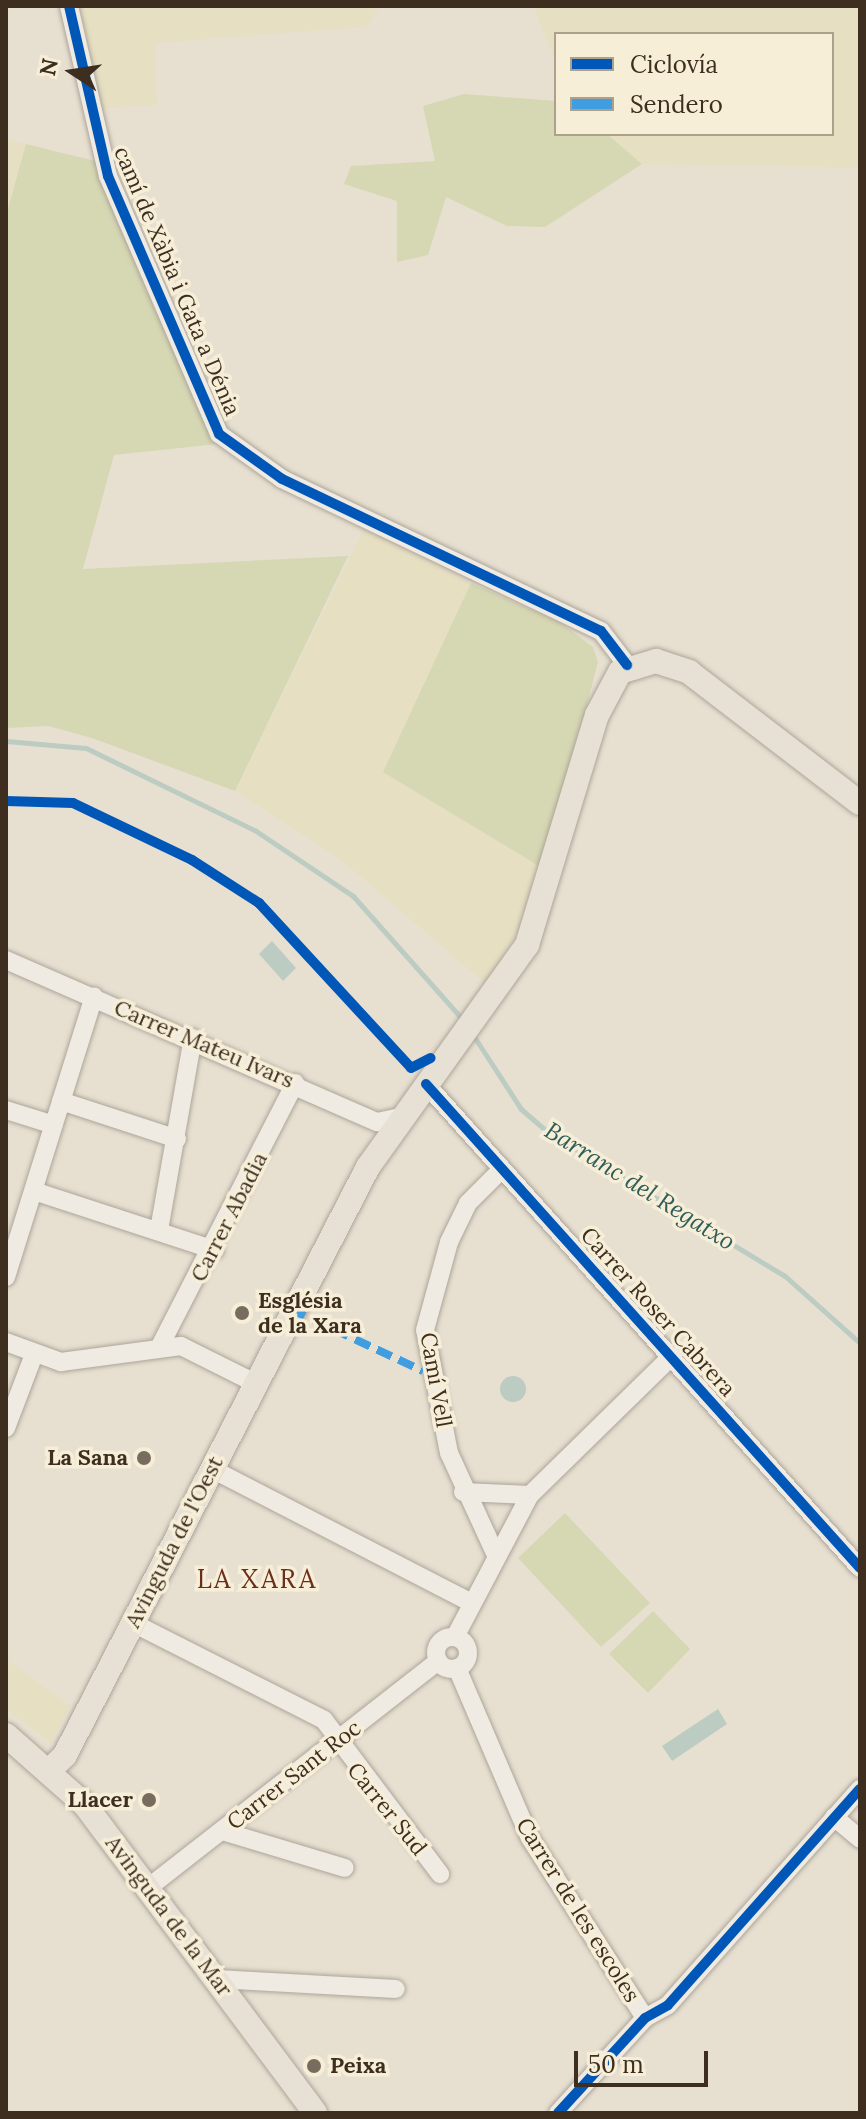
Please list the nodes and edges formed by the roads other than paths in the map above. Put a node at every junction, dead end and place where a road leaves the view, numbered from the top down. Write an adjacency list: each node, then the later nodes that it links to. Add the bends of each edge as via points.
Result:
1 (69, 6): 2 (street, camí de Xàbia i Gata a Dénia, via 108,176 219,434 249,462 601,631)
2 (627, 665): 3 (main road, via 656,661 689,672); 8 (main road, Avinguda de l'Oest, via 597,715 536,924)
3 (860, 803)
4 (6, 960): 5 (street, Carrer Mateu Ivars)
5 (94, 997): 6 (street, Carrer Mateu Ivars); 9 (street)
6 (193, 1038): 7 (street, Carrer Mateu Ivars); 14 (street)
7 (295, 1083): 12 (street, Carrer Mateu Ivars); 19 (street, Carrer Abadia)
8 (426, 1084): 11 (main road, Avinguda de l'Oest); 16 (street, Carrer Roser Cabrera)
9 (61, 1101): 13 (street); 14 (street)
10 (6, 1110): 13 (street)
11 (400, 1117): 12 (street); 15 (main road, Avinguda de l'Oest)
12 (372, 1120): 15 (main road)
13 (54, 1125): 17 (street)
14 (177, 1139): 18 (street)
15 (379, 1149): 25 (main road, Avinguda de l'Oest)
16 (501, 1170): 23 (street, Carrer Roser Cabrera); 28 (street, Camí Vell, via 460,1219 426,1314 430,1371)
17 (34, 1191): 18 (street); 20 (street)
18 (159, 1230): 19 (street)
19 (215, 1250): 22 (street, Carrer Abadia)
20 (6, 1277)
21 (6, 1342): 24 (street)
22 (159, 1348): 24 (street, via 67,1362); 25 (street, via 181,1346)
23 (672, 1356): 29 (street); 31 (street, Carrer Roser Cabrera)
24 (33, 1357): 26 (street)
25 (255, 1383): 27 (main road, Avinguda de l'Oest)
26 (6, 1428)
27 (212, 1469): 32 (street); 33 (main road, Avinguda de l'Oest)
28 (463, 1492): 29 (street); 30 (street, Camí Vell)
29 (530, 1495): 30 (street)
30 (495, 1553): 32 (street)
31 (860, 1568)
32 (468, 1601): 34 (street)
33 (133, 1623): 38 (street, Carrer Sud, via 324,1720); 39 (main road, Avinguda de l'Oest, via 65,1755)
34 (455, 1637): 35 (street, via 437,1646); 36 (street, via 468,1652)
35 (438, 1661): 36 (street); 38 (street, Carrer Sant Roc)
36 (457, 1668): 49 (street, Carrer de les escoles, via 530,1838)
37 (6, 1735): 39 (main road, Avinguda de la Mar)
38 (335, 1743): 42 (street, Carrer Sant Roc); 45 (street, Carrer Sud)
39 (50, 1770): 46 (main road, Avinguda de la Mar)
40 (860, 1789): 41 (street)
41 (834, 1817): 43 (street); 49 (street, via 668,2005)
42 (222, 1831): 44 (street); 46 (street, Carrer Sant Roc)
43 (860, 1839)
44 (345, 1868)
45 (440, 1874)
46 (149, 1887): 47 (main road, Avinguda de la Mar)
47 (217, 1979): 48 (street); 50 (main road, Avinguda de la Mar)
48 (396, 1989)
49 (645, 2018): 51 (street)
50 (315, 2113)
51 (558, 2113)

